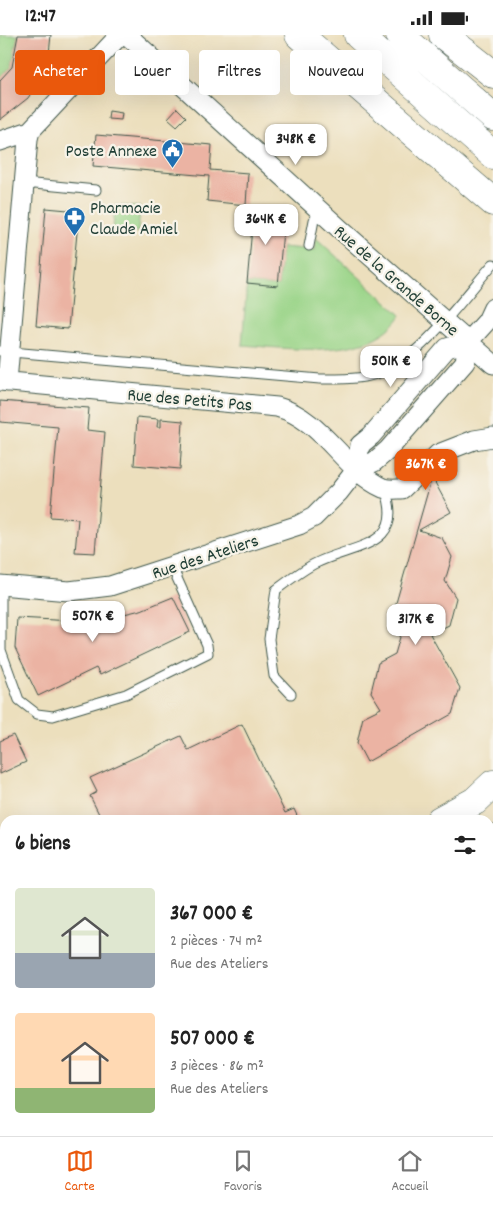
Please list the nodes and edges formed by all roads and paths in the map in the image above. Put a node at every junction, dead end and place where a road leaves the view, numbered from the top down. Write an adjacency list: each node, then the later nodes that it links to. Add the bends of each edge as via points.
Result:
1 (120, 35): 9 (street)
2 (127, 35): 15 (street, Rue de la Grande Borne)
3 (299, 35): 14 (main road)
4 (358, 35): 11 (main road)
5 (400, 35): 8 (main road)
6 (443, 35): 7 (main road)
7 (493, 74)
8 (493, 117)
9 (30, 131): 10 (street); 12 (street)
10 (0, 141)
11 (493, 155)
12 (24, 183): 13 (lane); 21 (street)
13 (96, 190)
14 (493, 202)
15 (321, 212): 16 (lane, via 314,220); 19 (street, Rue de la Grande Borne)
16 (309, 245)
17 (493, 264): 19 (lane)
18 (493, 308): 20 (street, via 487,321)
19 (442, 321): 20 (street, Rue de la Grande Borne); 21 (lane, via 423,343 390,369 354,378 311,378)
20 (468, 342): 22 (street, Rue de la Grande Borne); 25 (street, via 465,362 456,374 388,450 374,462)
21 (5, 352): 23 (street)
22 (493, 364)
23 (3, 381): 25 (street, Rue des Petits Pas, via 289,410 328,440)
24 (493, 437): 26 (street, via 474,440 438,454 402,489)
25 (356, 470): 26 (street, Rue des Petits Pas); 27 (street, Rue des Ateliers, via 339,492 307,522)
26 (385, 489): 29 (lane, via 390,502 391,521 384,533 371,543 314,564 276,590 269,639 274,676)
27 (172, 567): 28 (street, Rue des Ateliers, via 117,584 69,591); 28 (lane, via 208,653 126,694 53,716 37,714 19,700 1,650)
28 (1, 585)
29 (291, 694)
30 (493, 784): 31 (main road, via 475,801)
31 (449, 815)

